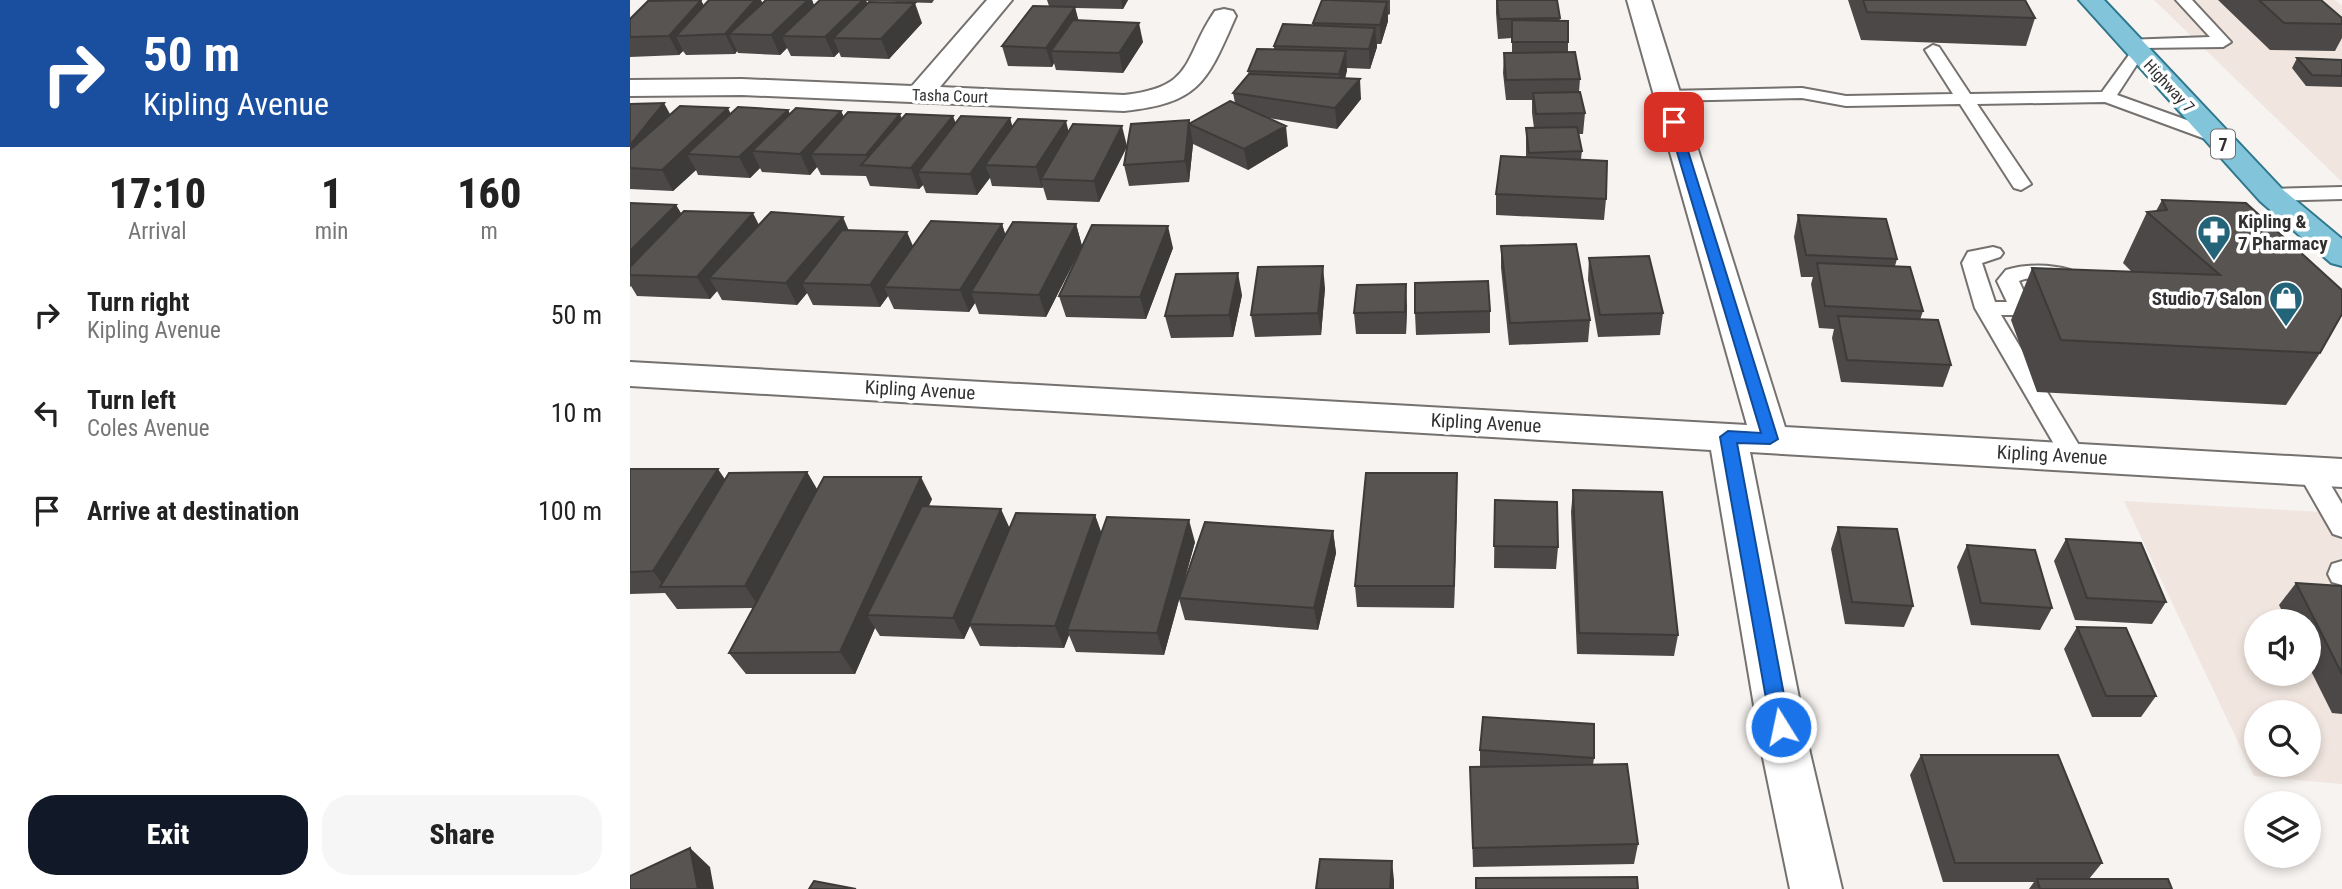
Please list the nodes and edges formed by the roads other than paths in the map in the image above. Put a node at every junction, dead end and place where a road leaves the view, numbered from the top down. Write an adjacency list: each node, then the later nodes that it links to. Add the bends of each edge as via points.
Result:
1 (1000, 0): 9 (street)
2 (1639, 0): 10 (street)
3 (2091, 0): 6 (main road, Highway 7 / 7)
4 (2184, 0): 6 (lane, via 2222,42)
5 (1224, 16): 9 (street, Tasha Court, via 1194,79 1181,90 1153,101)
6 (2134, 47): 11 (lane); 13 (main road, Highway 7 / 7)
7 (1933, 50): 12 (lane)
8 (630, 88): 9 (street, Tasha Court, via 709,86)
9 (919, 95)
10 (1666, 96): 12 (lane, via 1802,93 1846,101); 24 (street)
11 (2107, 97): 12 (lane); 13 (lane)
12 (1966, 100): 14 (lane)
13 (2217, 138): 16 (main road, Highway 7 / 7)
14 (2021, 184)
15 (2342, 193): 16 (lane)
16 (2271, 195): 18 (main road, Highway 7 / 7)
17 (1993, 253): 20 (lane, via 1975,256 1972,263)
18 (2342, 256)
19 (2090, 275): 21 (lane, via 2013,274 2008,281)
20 (1986, 308): 21 (lane); 25 (lane)
21 (2021, 309): 22 (lane)
22 (2071, 312)
23 (630, 373): 24 (street, Kipling Avenue)
24 (1749, 438): 25 (street, Kipling Avenue); 28 (street, via 1786,753)
25 (2074, 457): 26 (street, Kipling Avenue)
26 (2326, 472): 27 (lane)
27 (2342, 527)
28 (1816, 889)

